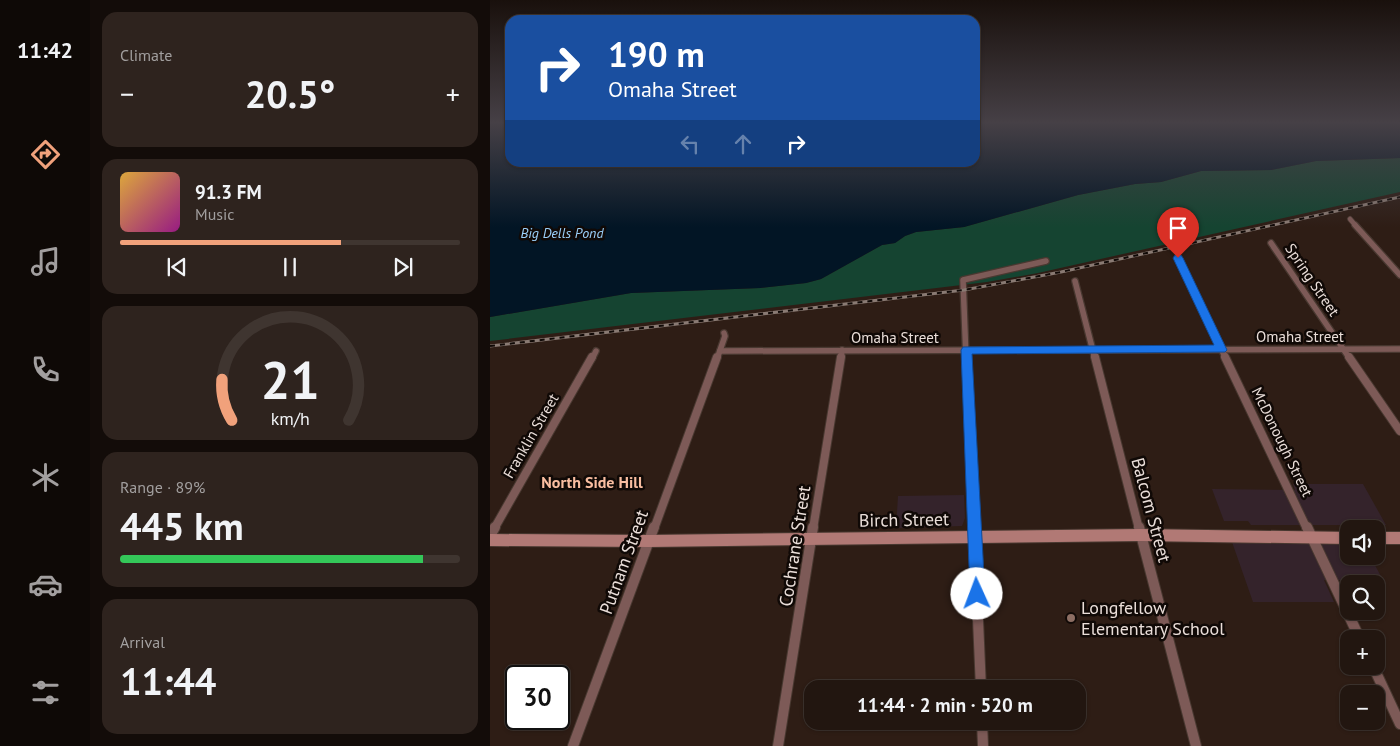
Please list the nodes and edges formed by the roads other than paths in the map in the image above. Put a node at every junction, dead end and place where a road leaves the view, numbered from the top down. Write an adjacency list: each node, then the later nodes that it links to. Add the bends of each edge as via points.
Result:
1 (1350, 219): 5 (street)
2 (1271, 243): 13 (street, Spring Street)
3 (1178, 258): 12 (street, McDonough Street)
4 (1046, 261): 11 (street, via 963,280)
5 (1400, 275)
6 (1075, 281): 8 (street, Balcom Street)
7 (724, 333): 15 (street, Putnam Street, via 726,336)
8 (1093, 349): 11 (street, Omaha Street); 12 (street, Omaha Street); 17 (street, Balcom Street)
9 (596, 350): 18 (street, Franklin Street)
10 (842, 350): 11 (street, Omaha Street); 15 (street, Omaha Street); 20 (street, Cochrane Street)
11 (967, 350): 19 (street)
12 (1221, 350): 13 (street, Omaha Street); 21 (street, McDonough Street)
13 (1344, 350): 14 (street, Omaha Street); 16 (street, Spring Street)
14 (1400, 350)
15 (720, 351): 26 (street, Putnam Street)
16 (1400, 431)
17 (1141, 534): 19 (main road, Birch Street); 21 (main road, Birch Street); 35 (street, Balcom Street)
18 (490, 536)
19 (975, 537): 20 (main road, Birch Street); 29 (street)
20 (812, 538): 26 (main road, Birch Street); 33 (street, Cochrane Street)
21 (1312, 538): 22 (main road, Birch Street); 27 (street, McDonough Street)
22 (1340, 538)
23 (1385, 538): 24 (main road)
24 (1400, 538)
25 (490, 540): 26 (main road, Birch Street)
26 (649, 541): 32 (street, Putnam Street)
27 (1356, 630)
28 (1377, 675): 30 (street)
29 (981, 680)
30 (1400, 724)
31 (982, 730): 34 (street)
32 (573, 746)
33 (778, 746)
34 (983, 746)
35 (1196, 746)

